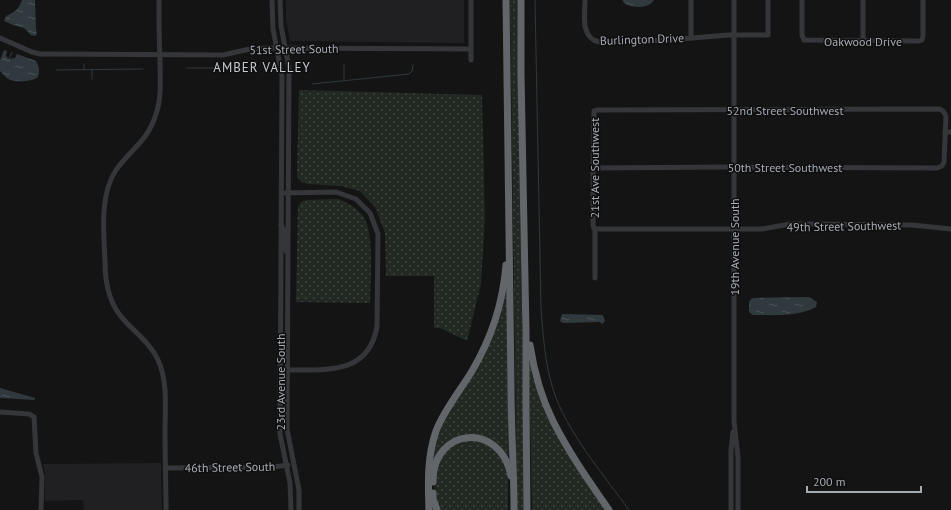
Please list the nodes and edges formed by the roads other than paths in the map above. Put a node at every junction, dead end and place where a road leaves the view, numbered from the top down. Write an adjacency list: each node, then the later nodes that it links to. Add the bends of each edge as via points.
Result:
1 (159, 0): 21 (street)
2 (272, 0): 18 (street, 23rd Avenue South, via 273,29)
3 (280, 0): 19 (street, 23rd Avenue South, via 280,26)
4 (471, 0): 20 (street)
5 (506, 0): 35 (highway)
6 (521, 0): 40 (highway)
7 (585, 0): 16 (street, Burlington Drive, via 586,32 594,41)
8 (691, 0): 16 (street)
9 (734, 0): 14 (street, 19th Avenue South)
10 (768, 0): 14 (street, via 768,35)
11 (802, 0): 17 (street, Oakwood Drive, via 804,40)
12 (863, 0): 17 (street)
13 (923, 0): 17 (street, Oakwood Drive, via 922,40)
14 (734, 35): 16 (street, Burlington Drive); 24 (street, 19th Avenue South)
15 (0, 38): 21 (street, 51st Street South, via 40,54)
16 (691, 38)
17 (863, 41)
18 (277, 48): 19 (street, 51st Street South); 21 (street, 51st Street South, via 250,49 223,55); 30 (street, 23rd Avenue South, via 282,76)
19 (285, 48): 20 (street, 51st Street South); 29 (street, 23rd Avenue South, via 289,68)
20 (471, 49): 22 (street)
21 (160, 54): 47 (street, via 157,114 144,139 116,171 107,195 104,221 106,279 109,293 123,320 151,348 162,372)
22 (471, 60)
23 (598, 110): 24 (street, 52nd Street Southwest); 28 (street, 21st Ave Southwest, via 594,112)
24 (734, 110): 25 (street, 52nd Street Southwest, via 940,109 946,116); 27 (street, 19th Avenue South)
25 (945, 132): 26 (street); 27 (street, 50th Street Southwest, via 944,162 937,168)
26 (951, 132)
27 (734, 167): 28 (street, 50th Street Southwest); 33 (street, 19th Avenue South)
28 (593, 168): 32 (street, 21st Ave Southwest)
29 (288, 192): 30 (street); 36 (street, 23rd Avenue South); 42 (street, via 336,192 356,199 370,213 378,234 377,326 371,346 360,359 343,367)
30 (281, 193): 31 (street, 23rd Avenue South)
31 (280, 224): 36 (street, 23rd Avenue South, via 284,230 284,250); 37 (street, 23rd Avenue South)
32 (594, 229): 33 (street, 49th Street Southwest); 39 (street, 21st Ave Southwest)
33 (734, 229): 34 (street, 49th Street Southwest, via 762,229 790,224 881,224); 44 (street, 19th Avenue South)
34 (951, 229)
35 (508, 242): 48 (highway); 49 (highway, via 506,272 500,300 484,349 436,432 428,466)
36 (288, 252): 38 (street, 23rd Avenue South)
37 (280, 254): 38 (street, 23rd Avenue South, via 286,257); 41 (street, 23rd Avenue South)
38 (288, 277): 42 (street, 23rd Avenue South)
39 (595, 278)
40 (526, 326): 56 (highway); 57 (highway, via 540,391 552,420)
41 (280, 370): 42 (street); 46 (street, 23rd Avenue South, via 280,434)
42 (288, 370): 45 (street, 23rd Avenue South, via 287,429)
43 (0, 412): 50 (street, via 32,415 35,421 36,453 42,477)
44 (734, 421): 58 (street, 19th Avenue South, via 731,450); 59 (street, 19th Avenue South, via 738,458)
45 (294, 464): 46 (street, 46th Street South); 53 (street, 23rd Avenue South, via 299,490)
46 (286, 465): 47 (street, 46th Street South); 52 (street, 23rd Avenue South)
47 (165, 468): 51 (street)
48 (514, 494): 54 (highway, via 507,461 498,447 474,437 465,438 448,445 437,459 433,475 433,499); 55 (highway)
49 (429, 508)
50 (42, 510)
51 (166, 510)
52 (291, 510)
53 (299, 510)
54 (436, 510)
55 (514, 510)
56 (527, 510)
57 (609, 510)
58 (731, 510)
59 (738, 510)

